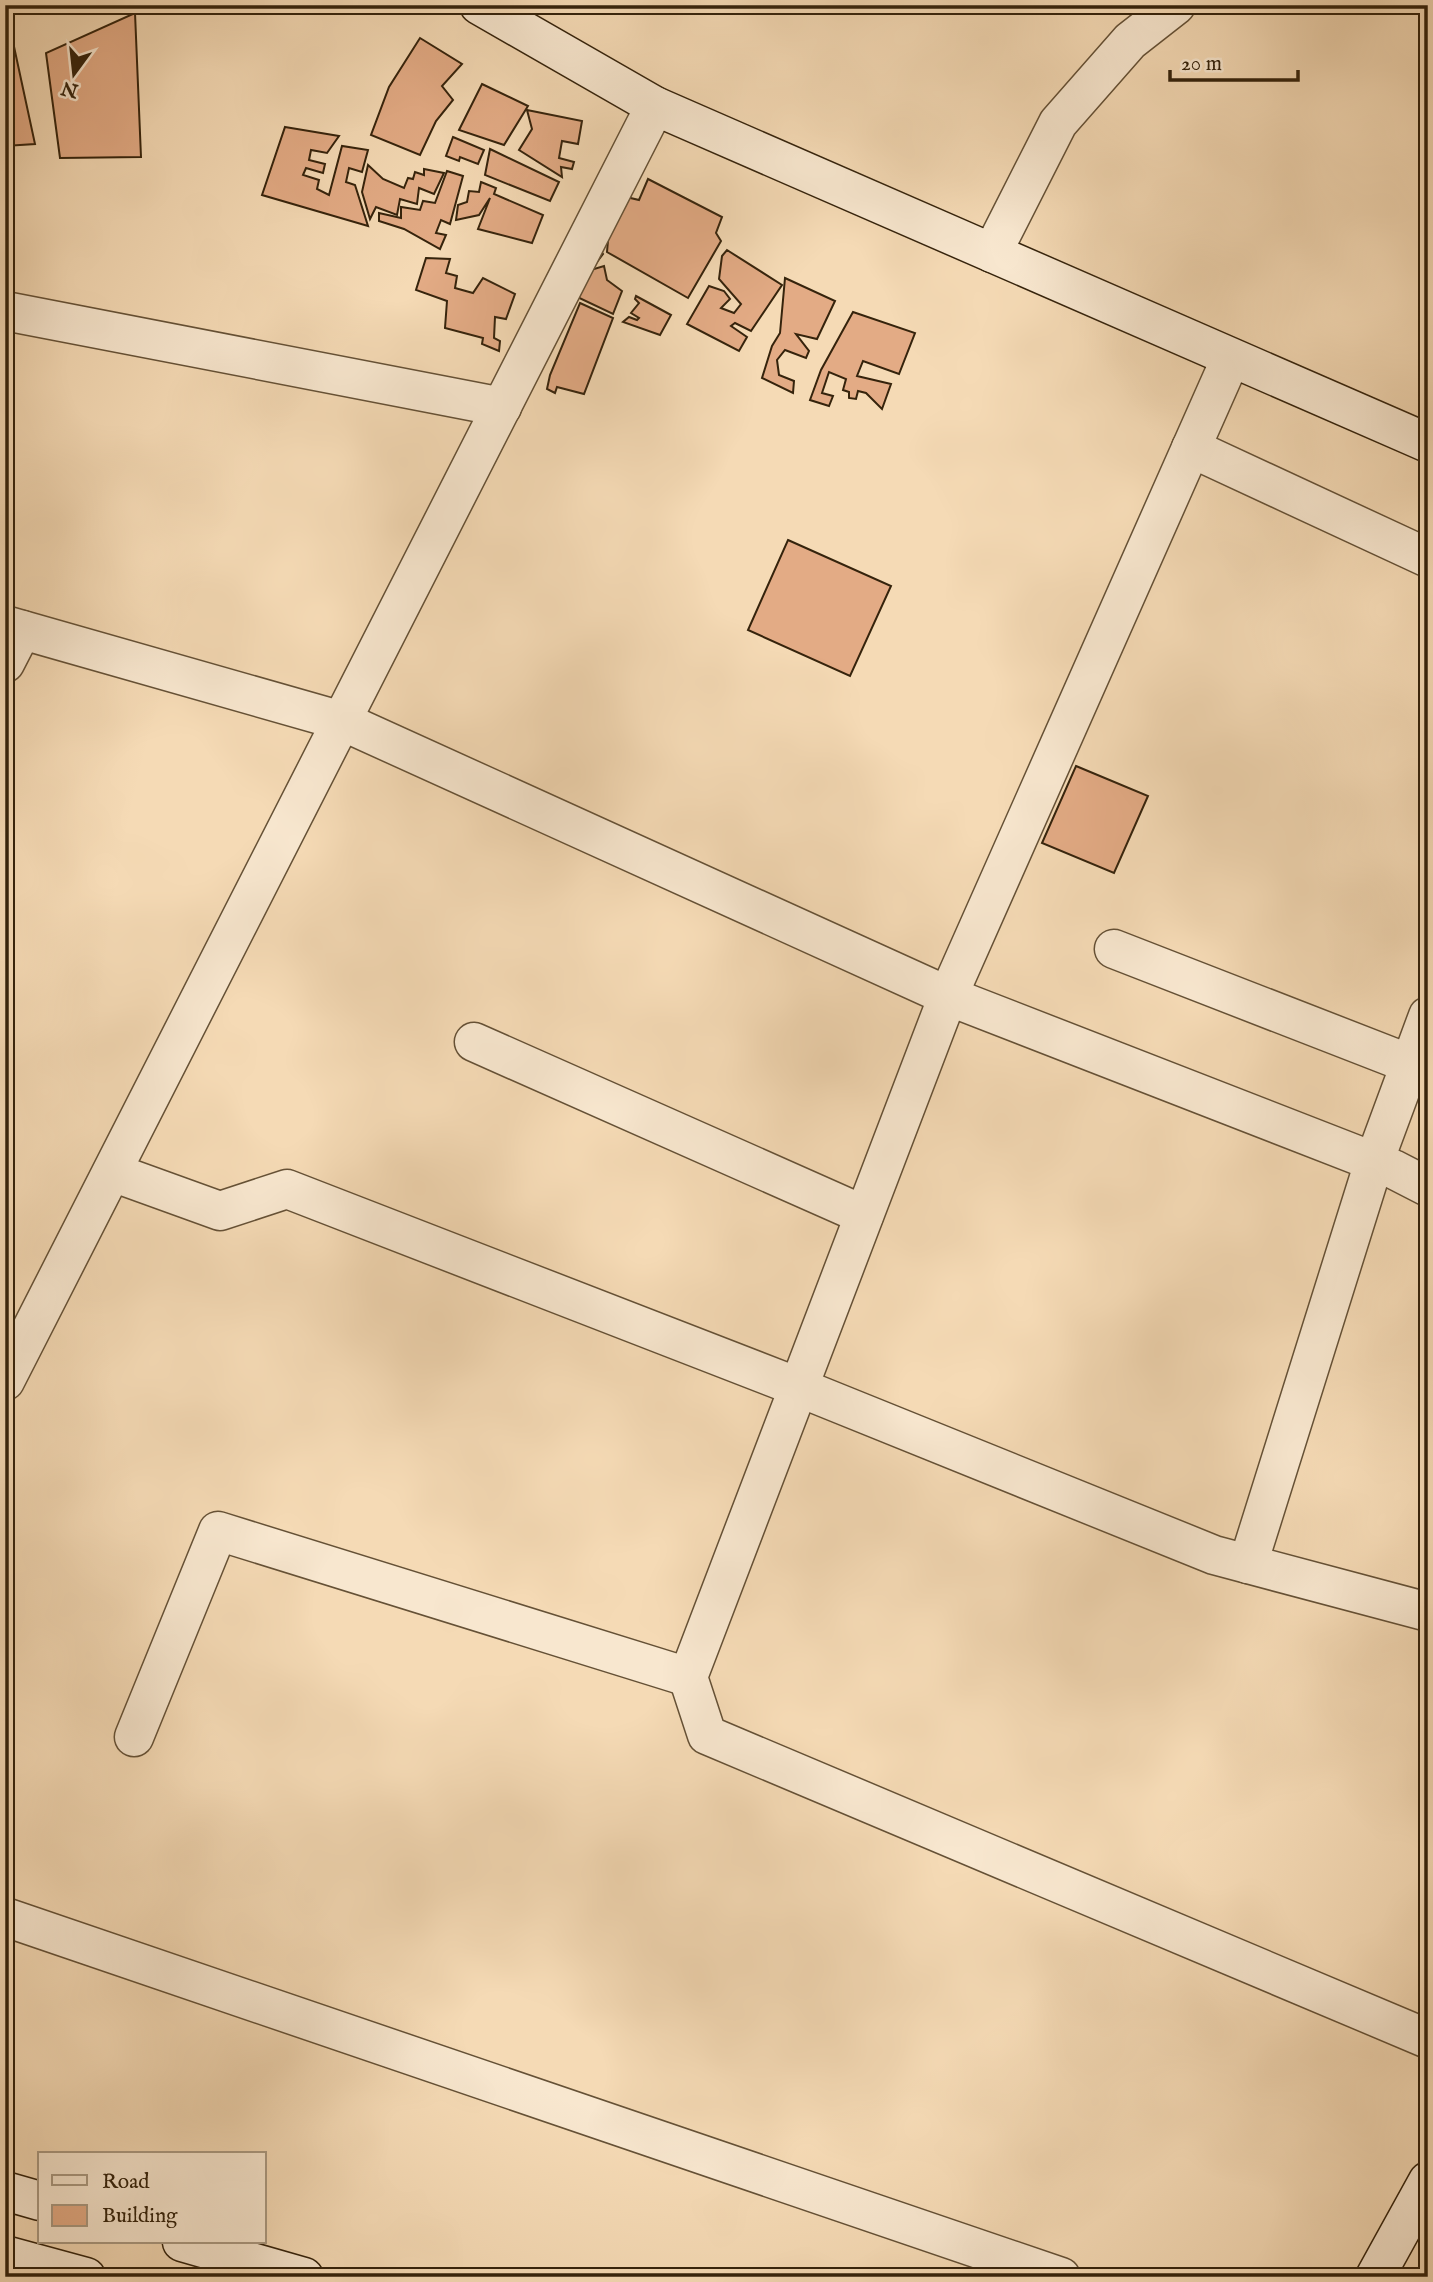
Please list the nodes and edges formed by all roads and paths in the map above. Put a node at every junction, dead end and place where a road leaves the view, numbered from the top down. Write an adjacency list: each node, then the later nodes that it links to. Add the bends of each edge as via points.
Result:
1 (479, 5): 3 (street)
2 (1176, 5): 4 (street, via 1130,41 1058,123)
3 (655, 106): 4 (street); 7 (street)
4 (992, 254): 6 (street)
5 (5, 311): 7 (street)
6 (1231, 358): 8 (street); 9 (street)
7 (502, 407): 12 (street)
8 (1428, 443)
9 (1191, 448): 10 (street); 14 (street)
10 (1428, 558)
11 (11, 639): 12 (street)
12 (342, 721): 14 (street); 19 (street)
13 (1114, 948): 17 (street)
14 (948, 996): 18 (street); 21 (street)
15 (1428, 1016): 17 (street)
16 (474, 1042): 21 (street)
17 (1410, 1064): 18 (street)
18 (1374, 1162): 20 (street); 25 (street)
19 (112, 1171): 22 (street); 24 (street, via 220,1211 286,1189)
20 (1428, 1187)
21 (864, 1215): 24 (street)
22 (20, 1322): 23 (street)
23 (5, 1381)
24 (799, 1388): 25 (street, via 1214,1555); 27 (street)
25 (1248, 1564): 26 (street)
26 (1428, 1612)
27 (688, 1677): 28 (street, via 218,1531); 30 (street, via 707,1735)
28 (134, 1737)
29 (5, 1917): 38 (street)
30 (1428, 2039)
31 (1428, 2181): 39 (street)
32 (5, 2191): 33 (street)
33 (38, 2200)
34 (189, 2244): 37 (street)
35 (5, 2255): 36 (street)
36 (86, 2277)
37 (304, 2277)
38 (1061, 2277)
39 (1375, 2277)

